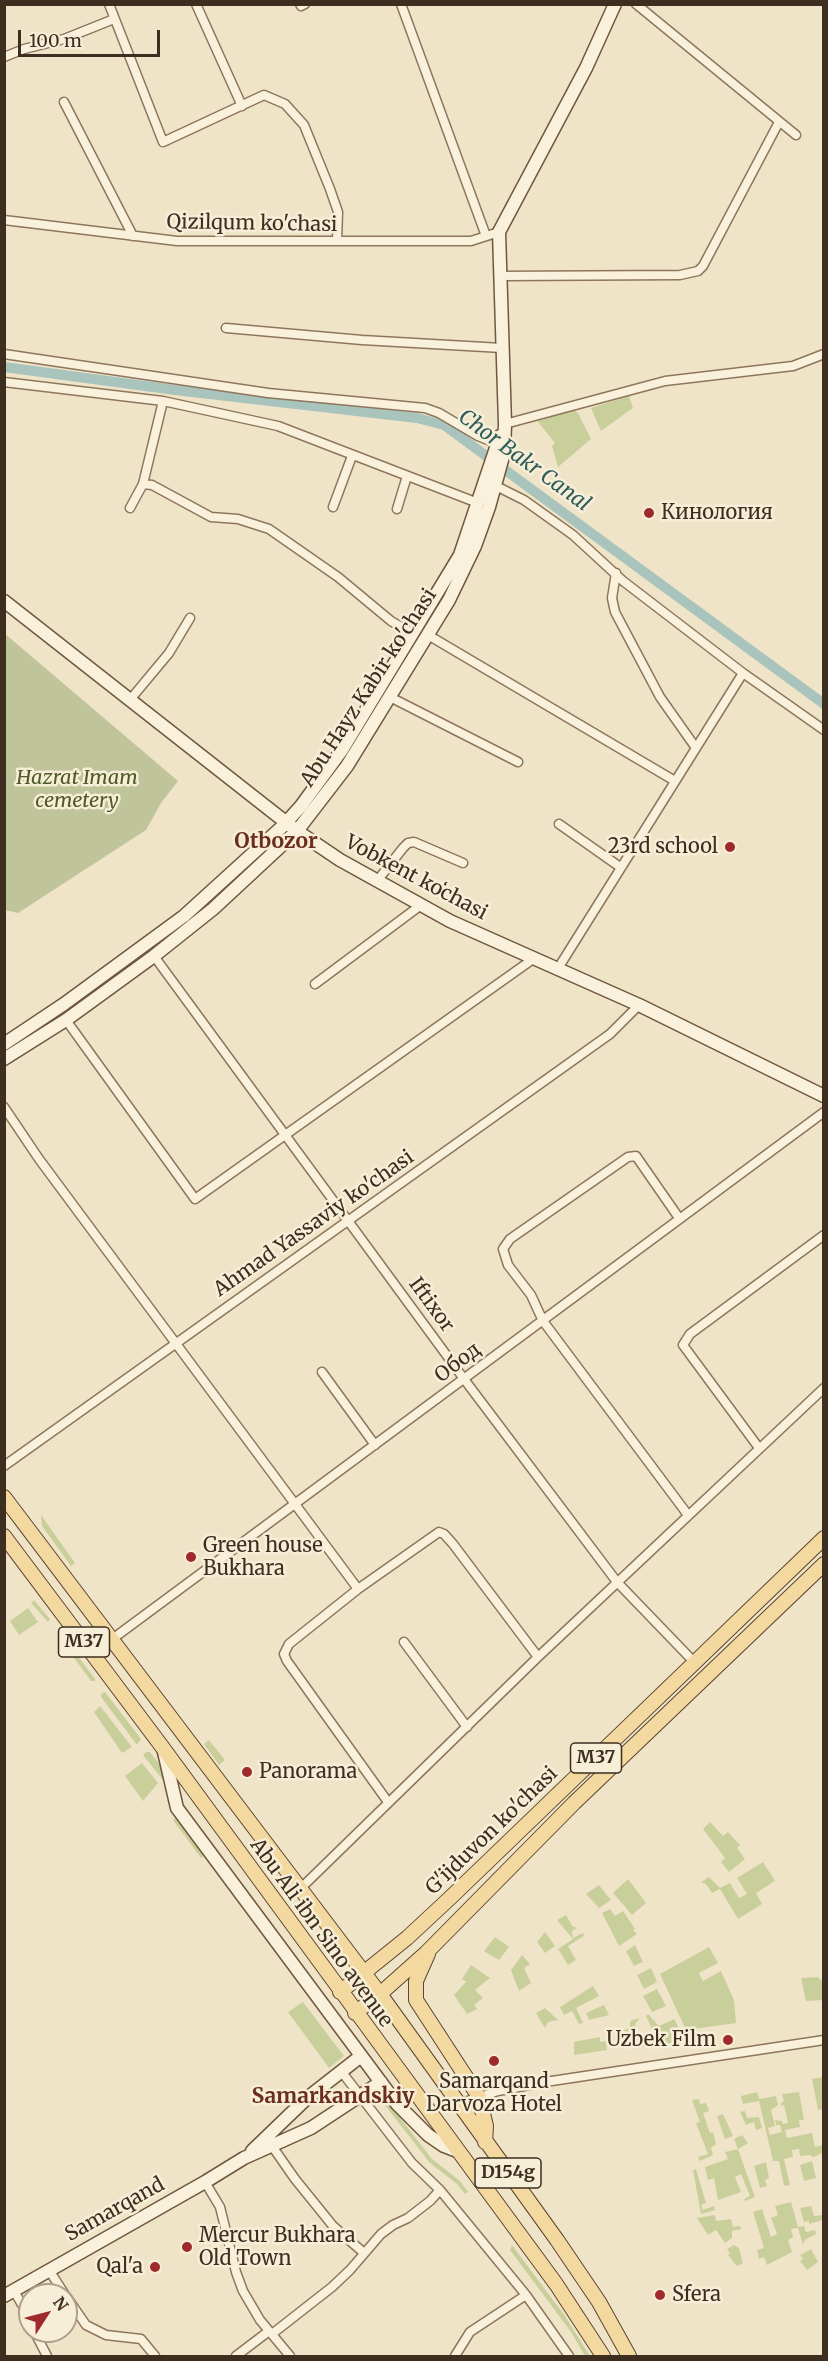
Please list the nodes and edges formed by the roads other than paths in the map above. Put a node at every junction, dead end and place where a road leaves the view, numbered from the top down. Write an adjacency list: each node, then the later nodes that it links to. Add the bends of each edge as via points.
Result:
1 (109, 4): 6 (street)
2 (196, 4): 9 (street)
3 (401, 4): 15 (street)
4 (615, 4): 13 (main road, via 586,68)
5 (636, 4): 10 (street)
6 (114, 19): 7 (street); 9 (street, via 163,142)
7 (4, 57)
8 (64, 102): 14 (street)
9 (242, 106): 16 (street, via 264,95 285,104 304,125 338,212)
10 (779, 122): 11 (street); 17 (street, via 698,271 680,275)
11 (796, 135)
12 (4, 220): 14 (street, Qizilqum ko'chasi)
13 (499, 232): 15 (street, Qizilqum ko'chasi); 17 (main road)
14 (133, 236): 16 (street, Qizilqum ko'chasi, via 177,241)
15 (486, 236): 16 (street, Qizilqum ko'chasi, via 471,241)
16 (337, 241)
17 (500, 276): 19 (main road)
18 (226, 328): 19 (street)
19 (502, 348): 24 (main road)
20 (4, 354): 25 (street, via 268,393 424,408)
21 (824, 354): 24 (street, via 793,366 665,381)
22 (4, 382): 23 (street)
23 (163, 401): 26 (street, via 278,426); 28 (street)
24 (505, 424): 25 (main road)
25 (500, 448): 29 (main road)
26 (352, 456): 27 (street); 31 (street)
27 (407, 476): 30 (street); 33 (street)
28 (143, 484): 32 (street); 37 (street, via 152,485 211,517 238,519 269,529)
29 (492, 485): 30 (main road, Abu Hayz Kabir ko'chasi); 34 (street, via 524,500 573,535); 38 (main road, Abu Hayz Kabir ko'chasi, via 467,565)
30 (478, 503): 37 (main road, Abu Hayz Kabir ko'chasi, via 460,555)
31 (333, 507)
32 (130, 508)
33 (397, 509)
34 (616, 573): 39 (street); 43 (street, via 612,598 615,612 660,697)
35 (4, 601): 41 (main road, Vobkent koʻchasi)
36 (190, 618): 41 (street, via 169,653)
37 (413, 634): 46 (main road, Abu Hayz Kabir ko'chasi, via 342,750)
38 (428, 635): 40 (main road, Abu Hayz Kabir ko'chasi); 45 (street)
39 (743, 673): 42 (street); 43 (street)
40 (390, 697): 44 (street); 48 (main road, Abu Hayz Kabir ko'chasi, via 346,766)
41 (129, 701): 46 (main road, Vobkent koʻchasi)
42 (824, 730)
43 (696, 748): 45 (street)
44 (518, 762)
45 (675, 781): 50 (street)
46 (286, 823): 48 (main road, Vobkent koʻchasi); 59 (main road, Abu Hayz Kabir ko'chasi, via 215,890 165,930)
47 (559, 824): 50 (street)
48 (297, 831): 51 (main road, Vobkent koʻchasi); 53 (main road, Abu Hayz Kabir ko'chasi, via 222,901)
49 (463, 863): 51 (street, via 414,842 403,849)
50 (620, 867): 55 (street)
51 (377, 881): 52 (main road, Vobkent koʻchasi)
52 (420, 905): 54 (main road, Vobkent koʻchasi); 56 (street)
53 (154, 956): 58 (main road, Abu Hayz Kabir ko'chasi); 64 (street, Iftixor)
54 (533, 959): 55 (main road, Vobkent koʻchasi); 64 (street)
55 (557, 970): 57 (main road, Vobkent koʻchasi)
56 (315, 984)
57 (639, 1005): 61 (main road, Vobkent koʻchasi); 66 (street, Ahmad Yassaviy ko'chasi, via 610,1034)
58 (66, 1020): 60 (main road, Abu Hayz Kabir ko'chasi); 64 (street, via 195,1199)
59 (4, 1044)
60 (4, 1059)
61 (824, 1096)
62 (4, 1107): 69 (street)
63 (824, 1112): 65 (street, Обод)
64 (286, 1134): 66 (street, Iftixor)
65 (679, 1218): 68 (street, Обод); 68 (street, via 636,1156 628,1157 510,1239 504,1249 508,1264 531,1295)
66 (348, 1220): 69 (street, Ahmad Yassaviy ko'chasi); 71 (street, Iftixor)
67 (824, 1235): 74 (street, via 690,1334 683,1345)
68 (543, 1321): 71 (street, Обод); 78 (street)
69 (176, 1342): 75 (street, Ahmad Yassaviy ko'chasi); 77 (street)
70 (322, 1372): 73 (street)
71 (464, 1379): 73 (street, Обод); 82 (street, Iftixor)
72 (824, 1388): 74 (street)
73 (375, 1445): 77 (street, Обод)
74 (759, 1448): 78 (street)
75 (4, 1466)
76 (5, 1498): 84 (main road, M37)
77 (295, 1504): 83 (street); 84 (street, Обод)
78 (688, 1515): 82 (street)
79 (4, 1536): 89 (main road, Abu Ali ibn Sino avenue / M37)
80 (824, 1538): 87 (main road, G'ijduvon ko'chasi / M37)
81 (824, 1564): 92 (main road, G'ijduvon ko'chasi / M37, via 567,1809)
82 (617, 1582): 86 (street); 87 (street, Iftixor)
83 (358, 1589): 86 (street, via 439,1532); 90 (street, via 289,1644 284,1654)
84 (111, 1640): 91 (main road, Abu Ali ibn Sino avenue / M37)
85 (404, 1642): 88 (street)
86 (538, 1657): 88 (street)
87 (695, 1663): 93 (main road, G'ijduvon ko'chasi / M37, via 450,1898)
88 (467, 1726): 90 (street)
89 (163, 1748): 94 (main road, Abu Ali ibn Sino avenue / M37); 98 (main road, via 177,1808)
90 (388, 1802): 91 (street)
91 (299, 1890): 93 (main road, Abu Ali ibn Sino avenue / M37)
92 (432, 1947): 95 (main road, M37); 102 (main road, via 416,1981 416,2000)
93 (364, 1973): 94 (main road, M37); 95 (main road, Abu Ali ibn Sino avenue / M37)
94 (340, 1992): 96 (main road, Abu Ali ibn Sino avenue / M37)
95 (380, 1994): 96 (main road, M37); 103 (main road, Abu Ali ibn Sino avenue / D154g)
96 (355, 2013): 106 (main road, Abu Ali ibn Sino avenue / D154g)
97 (824, 2040): 102 (street, via 566,2079)
98 (361, 2056): 99 (main road, Samarqand); 100 (main road)
99 (341, 2071): 101 (street); 107 (main road, Samarqand)
100 (381, 2082): 101 (main road, Samarqand); 106 (main road, via 419,2127)
101 (361, 2096): 105 (main road, Samarqand); 109 (street, via 412,2163)
102 (479, 2097): 103 (street); 104 (main road, via 486,2126)
103 (459, 2104): 104 (main road, Abu Ali ibn Sino avenue / D154g)
104 (485, 2142): 123 (main road, Abu Ali ibn Sino avenue / D154g, via 586,2282)
105 (272, 2146): 107 (main road, Samarqand); 110 (street, via 333,2226)
106 (457, 2151): 122 (main road, Abu Ali ibn Sino avenue / D154g, via 556,2284)
107 (244, 2157): 108 (main road, Samarqand)
108 (205, 2182): 111 (main road, Samarqand); 116 (street, via 220,2207 243,2290)
109 (440, 2190): 110 (street, via 408,2218 393,2224); 114 (street)
110 (364, 2253): 116 (street, via 332,2287)
111 (49, 2270): 112 (street); 113 (main road, Samarqand)
112 (58, 2283)
113 (9, 2293)
114 (526, 2295): 120 (street, via 470,2332); 121 (street)
115 (78, 2313): 117 (street, via 86,2325 106,2335 141,2339)
116 (270, 2333): 118 (street); 119 (street)
117 (155, 2356)
118 (236, 2356)
119 (290, 2356)
120 (455, 2356)
121 (568, 2356)
122 (603, 2356)
123 (629, 2356)

